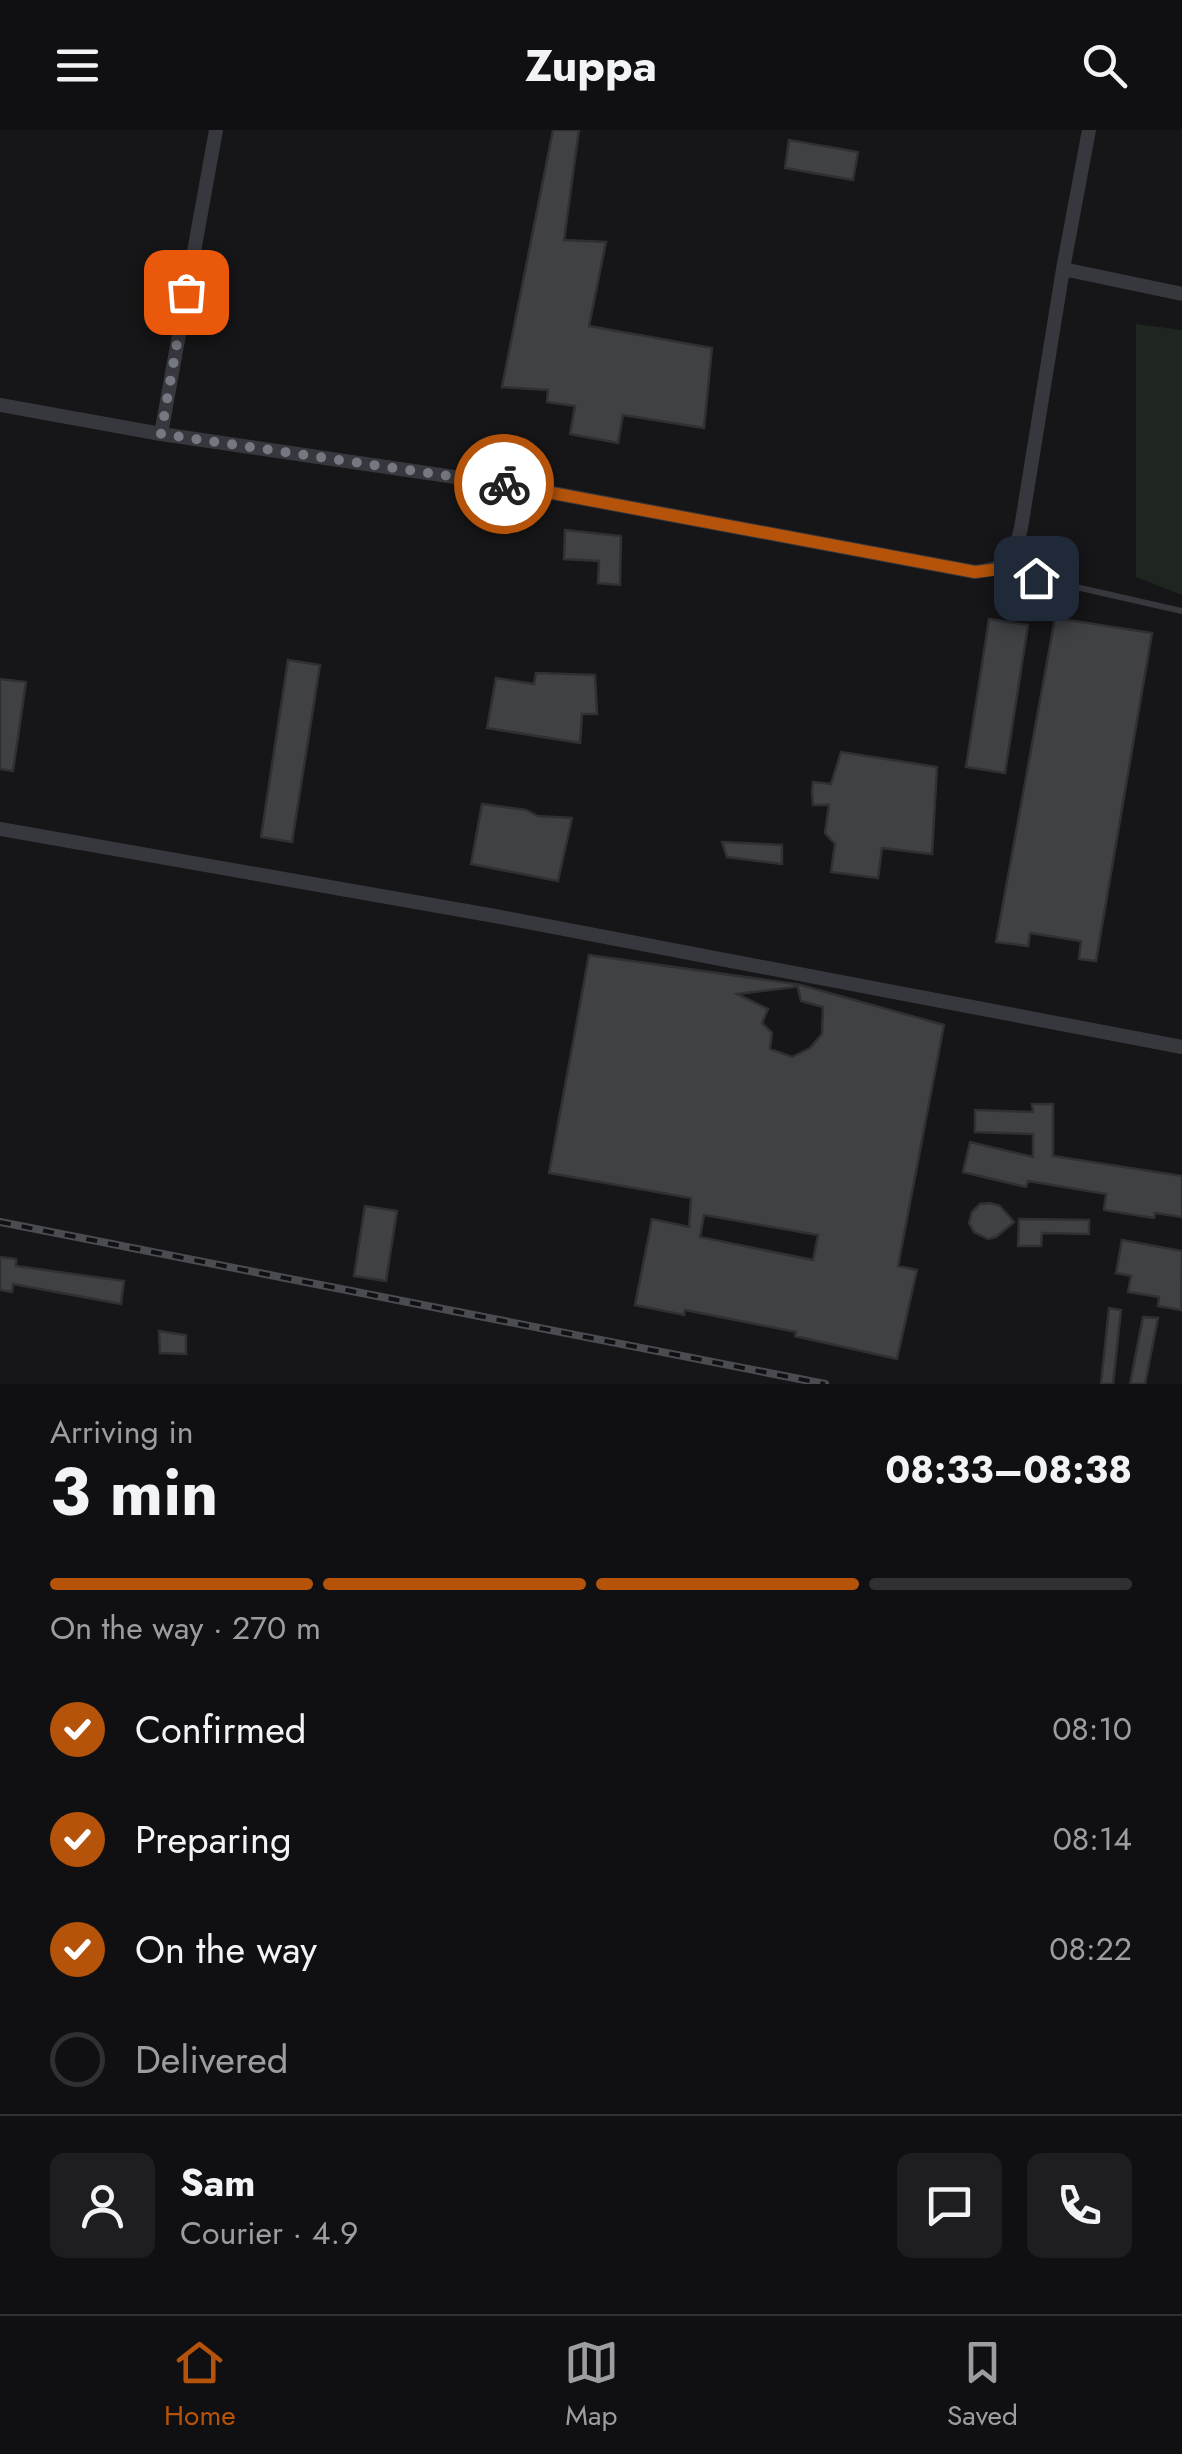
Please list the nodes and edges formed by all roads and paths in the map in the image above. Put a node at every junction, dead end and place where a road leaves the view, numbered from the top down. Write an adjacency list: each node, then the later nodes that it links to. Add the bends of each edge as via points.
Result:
1 (216, 130): 6 (street)
2 (1089, 130): 3 (street)
3 (1063, 269): 4 (street); 7 (street, via 1021,528 1014,554)
4 (1182, 294)
5 (0, 404): 6 (street)
6 (161, 434): 7 (street, via 510,485 975,572)
7 (1000, 569): 8 (lane)
8 (1182, 610)
9 (0, 829): 10 (street)
10 (1182, 1047)

